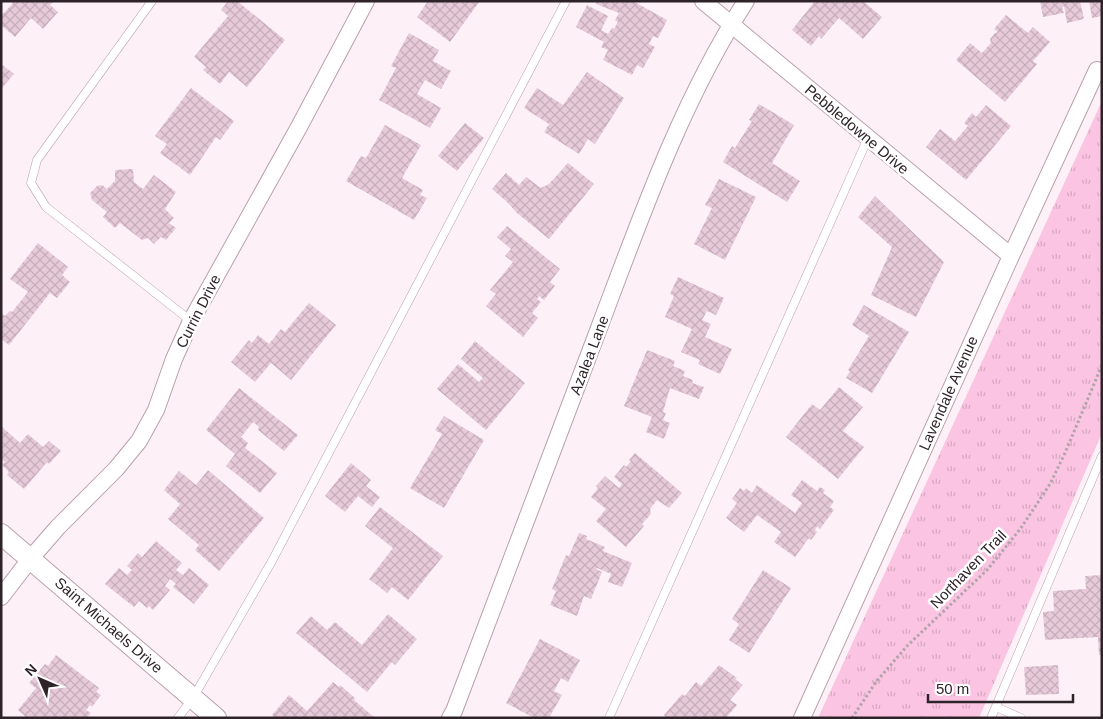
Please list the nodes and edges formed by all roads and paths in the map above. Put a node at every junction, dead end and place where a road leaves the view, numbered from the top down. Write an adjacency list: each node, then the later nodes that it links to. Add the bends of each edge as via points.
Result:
1 (152, 1): 10 (lane, via 37,160 31,183 46,207)
2 (366, 1): 10 (street, Currin Drive)
3 (566, 1): 16 (lane, via 272,561)
4 (703, 1): 6 (street, Pebbledowne Drive)
5 (746, 1): 6 (street, Azalea Lane)
6 (732, 24): 8 (street, Pebbledowne Drive); 20 (street, Azalea Lane, via 696,90 653,187)
7 (1098, 70): 9 (street, Lavendale Avenue)
8 (868, 138): 9 (street, Pebbledowne Drive); 21 (lane)
9 (1010, 256): 22 (street, Lavendale Avenue)
10 (191, 321): 14 (street, Currin Drive, via 156,410 139,441)
11 (1102, 365): 23 (path, Northaven Trail, via 1050,484 1021,528 987,570 907,646 876,682)
12 (1102, 456): 17 (lane)
13 (1, 534): 14 (street, Saint Michaels Drive)
14 (31, 558): 15 (street, Currin Drive); 16 (street, Saint Michaels Drive)
15 (1, 597)
16 (193, 698): 18 (lane); 19 (street, Saint Michaels Drive)
17 (996, 707): 24 (lane); 25 (lane)
18 (178, 718)
19 (216, 718)
20 (450, 718)
21 (610, 718)
22 (802, 718)
23 (852, 718)
24 (991, 718)
25 (1021, 718)

